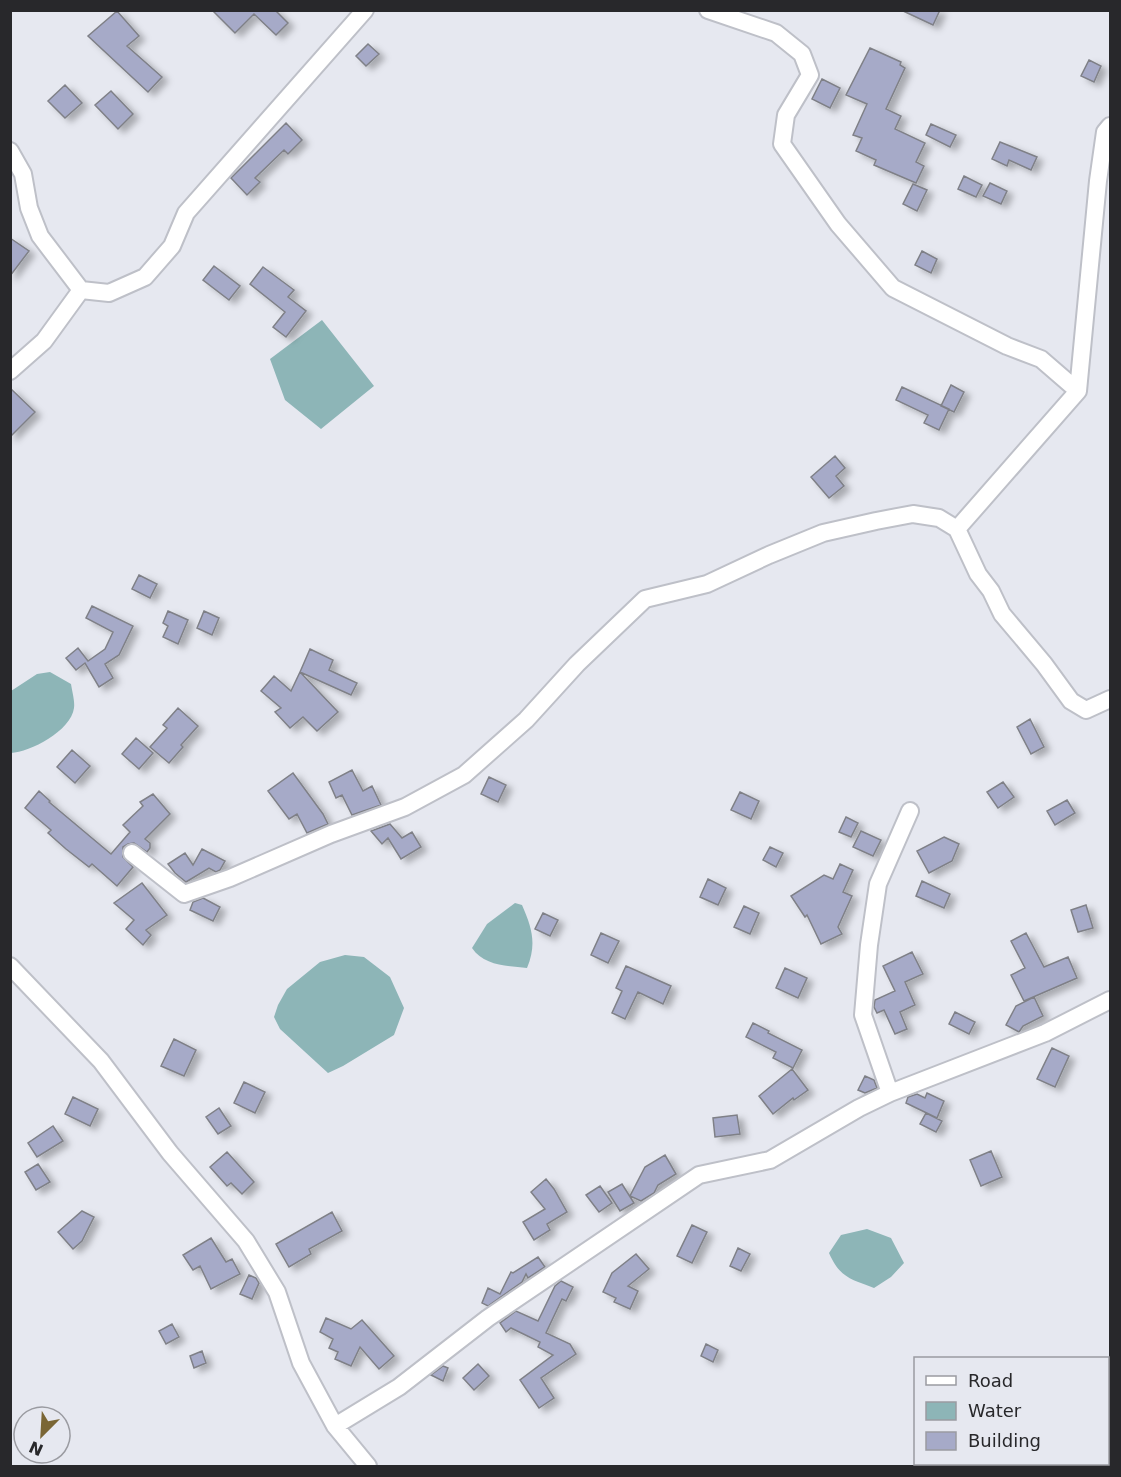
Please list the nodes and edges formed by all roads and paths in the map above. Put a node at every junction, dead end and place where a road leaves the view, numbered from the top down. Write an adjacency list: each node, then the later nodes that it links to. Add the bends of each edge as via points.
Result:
1 (365, 10): 5 (street, via 186,213 172,246 145,277 109,292)
2 (708, 10): 7 (street, via 776,33 802,54 810,75 786,115 782,144 838,224 893,288 1041,359)
3 (1110, 126): 7 (street, via 1105,132 1098,180)
4 (10, 151): 5 (street, via 23,174 29,208 40,236)
5 (81, 290): 6 (street, via 44,341)
6 (10, 371)
7 (1078, 391): 8 (street)
8 (957, 529): 9 (street, via 1002,614 1071,701 1086,710); 11 (street, via 939,518 913,514 823,533 707,584 645,599 526,720 464,775 405,807 230,878 184,894)
9 (1110, 699)
10 (910, 811): 14 (street, via 878,884 863,1015)
11 (132, 853)
12 (10, 966): 15 (street, via 101,1061 170,1153 246,1241 277,1292 301,1363)
13 (1110, 1000): 14 (street, via 1045,1033)
14 (890, 1093): 15 (street, via 770,1160 699,1175 488,1318 399,1387)
15 (335, 1426): 16 (street)
16 (368, 1467)

